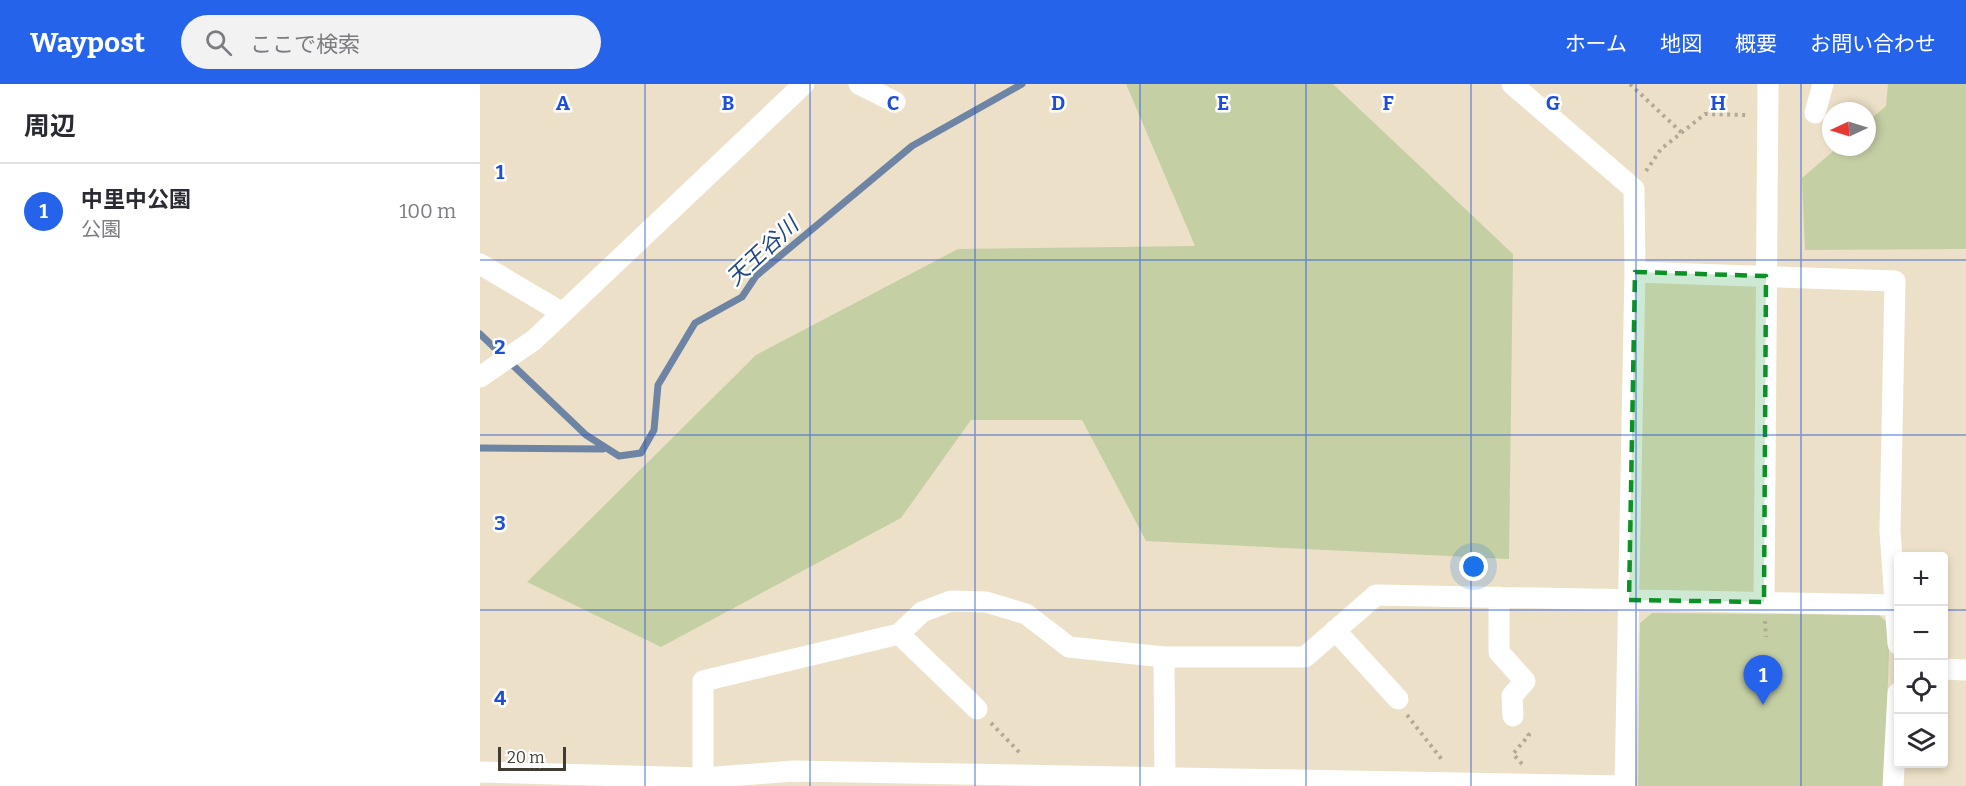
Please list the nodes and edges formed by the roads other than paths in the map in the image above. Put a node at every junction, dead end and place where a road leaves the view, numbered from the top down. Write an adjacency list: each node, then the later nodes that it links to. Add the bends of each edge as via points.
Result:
1 (804, 84): 11 (street)
2 (859, 84): 6 (street)
3 (1512, 84): 9 (street, via 1634,189)
4 (1768, 84): 10 (street)
5 (1823, 84): 7 (street)
6 (895, 102)
7 (1815, 113)
8 (480, 264): 11 (street)
9 (1635, 272): 10 (street); 15 (street)
10 (1766, 276): 13 (street, via 1895,281 1890,531); 16 (street)
11 (561, 312): 12 (street, via 534,340)
12 (480, 377)
13 (1894, 580)
14 (1499, 597): 15 (street); 18 (street, via 1376,594); 26 (street, via 1499,652 1525,681 1512,696)
15 (1629, 600): 16 (street); 30 (street)
16 (1764, 603): 17 (street)
17 (1894, 605)
18 (1335, 630): 20 (street, via 1305,657); 23 (street)
19 (899, 634): 20 (street, via 922,612 951,600 986,602 1026,614 1069,647); 24 (street); 29 (street, via 703,681)
20 (1164, 657): 28 (street)
21 (1948, 669): 22 (street)
22 (1966, 670)
23 (1398, 699)
24 (977, 709)
25 (1898, 714): 31 (street)
26 (1513, 716)
27 (480, 772): 29 (street)
28 (1165, 781): 29 (street, via 793,771); 30 (street)
29 (703, 782)
30 (1625, 786)
31 (1893, 786)

